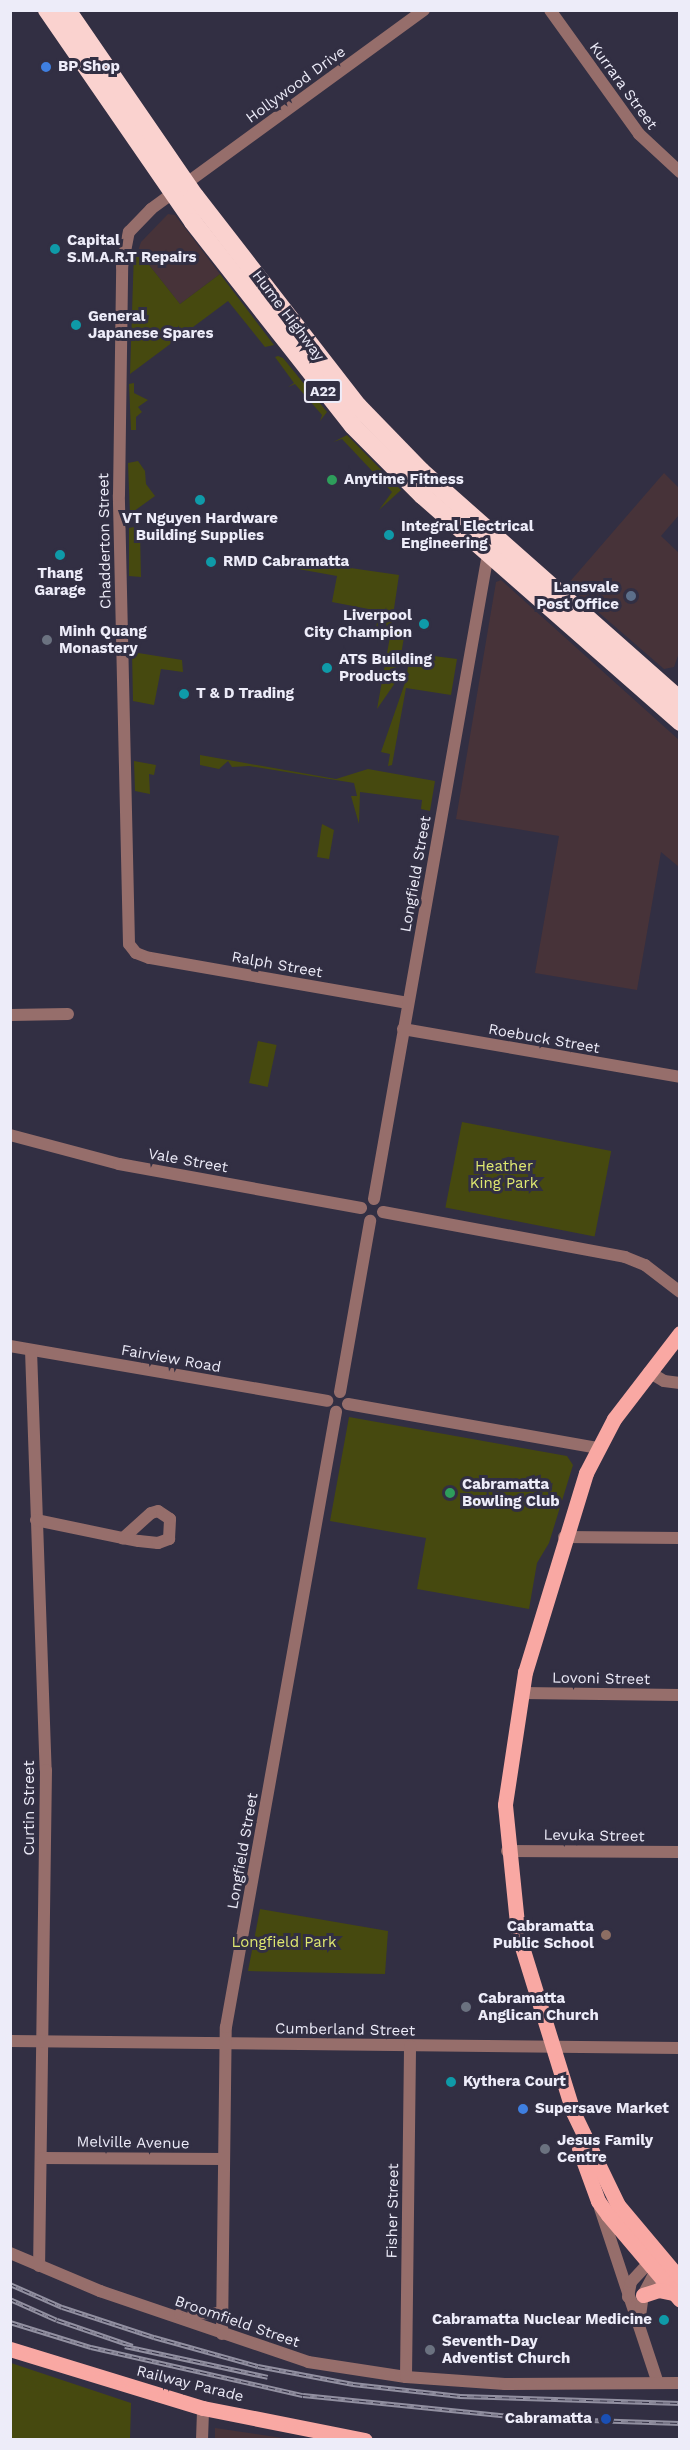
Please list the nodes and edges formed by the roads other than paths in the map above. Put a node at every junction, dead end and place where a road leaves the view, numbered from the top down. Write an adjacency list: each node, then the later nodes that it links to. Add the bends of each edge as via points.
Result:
1 (47, 10): 6 (highway, Hume Highway / A22)
2 (67, 10): 6 (highway, Hume Highway / A22)
3 (424, 10): 6 (street, Hollywood Drive)
4 (550, 10): 5 (street, Kurrara Street, via 639,134)
5 (680, 172)
6 (179, 188): 7 (highway, Hume Highway / A22, via 353,426); 8 (highway, Hume Highway / A22, via 389,439); 9 (street, Chadderton Street, via 132,227 122,267 119,495 128,936 132,949)
7 (488, 554): 8 (highway, Hume Highway / A22); 10 (street, Longfield Street)
8 (676, 705)
9 (141, 956): 10 (street, Ralph Street)
10 (408, 1003): 13 (street, Longfield Street)
11 (68, 1014): 12 (street)
12 (10, 1015)
13 (403, 1029): 14 (street, Roebuck Street); 16 (street, Longfield Street)
14 (680, 1077)
15 (10, 1135): 17 (street, Vale Street, via 119,1164)
16 (374, 1199): 17 (street); 18 (street, via 381,1204)
17 (361, 1208): 19 (street)
18 (382, 1212): 19 (street); 20 (street, via 625,1257 645,1265)
19 (370, 1221): 26 (street)
20 (680, 1292)
21 (680, 1333): 24 (main road)
22 (10, 1346): 23 (street, Fairview Road)
23 (31, 1350): 27 (street, Fairview Road); 31 (street, Curtin Street)
24 (649, 1372): 25 (street, via 664,1381); 30 (main road)
25 (680, 1383)
26 (340, 1392): 27 (street, via 333,1393); 28 (street)
27 (327, 1401): 29 (street)
28 (348, 1404): 29 (street, via 344,1411); 30 (street)
29 (336, 1412): 41 (street, Longfield Street)
30 (597, 1448): 32 (main road)
31 (36, 1520): 33 (street); 40 (street, Curtin Street, via 46,1770)
32 (564, 1537): 34 (street); 35 (main road)
33 (123, 1538)
34 (680, 1538)
35 (522, 1693): 36 (street, Lovoni Street); 37 (main road, via 507,1780)
36 (680, 1695)
37 (507, 1851): 38 (street, Levuka Street); 43 (main road, via 518,1934)
38 (680, 1852)
39 (10, 2041): 40 (street, Cumberland Street)
40 (42, 2042): 41 (street, Cumberland Street); 46 (street, Curtin Street)
41 (225, 2044): 42 (street, Cumberland Street); 47 (street, Longfield Street)
42 (410, 2046): 43 (street, Cumberland Street); 58 (street, Fisher Street)
43 (552, 2047): 44 (street, Cumberland Street); 45 (main road)
44 (680, 2048)
45 (573, 2112): 48 (main road, via 570,2121); 50 (main road, via 614,2200)
46 (42, 2157): 47 (street, Melville Avenue); 51 (street, Curtin Street)
47 (224, 2159): 55 (street, Longfield Street)
48 (598, 2201): 50 (main road); 53 (street)
49 (10, 2253): 51 (street, Broomfield Street)
50 (657, 2263): 52 (main road); 53 (street)
51 (39, 2266): 54 (street, Broomfield Street)
52 (677, 2291): 53 (main road, via 658,2290)
53 (635, 2297): 59 (street, via 639,2325)
54 (164, 2313): 55 (street); 56 (street, Broomfield Street)
55 (222, 2313): 56 (street, Longfield Street)
56 (222, 2334): 58 (street, Broomfield Street, via 293,2358)
57 (10, 2349): 61 (main road, Railway Parade)
58 (406, 2377): 59 (street, Broomfield Street, via 505,2384)
59 (658, 2383): 60 (street, Broomfield Street)
60 (680, 2383)
61 (202, 2408): 62 (street); 63 (main road, Railway Parade)
62 (202, 2439)
63 (365, 2439)

